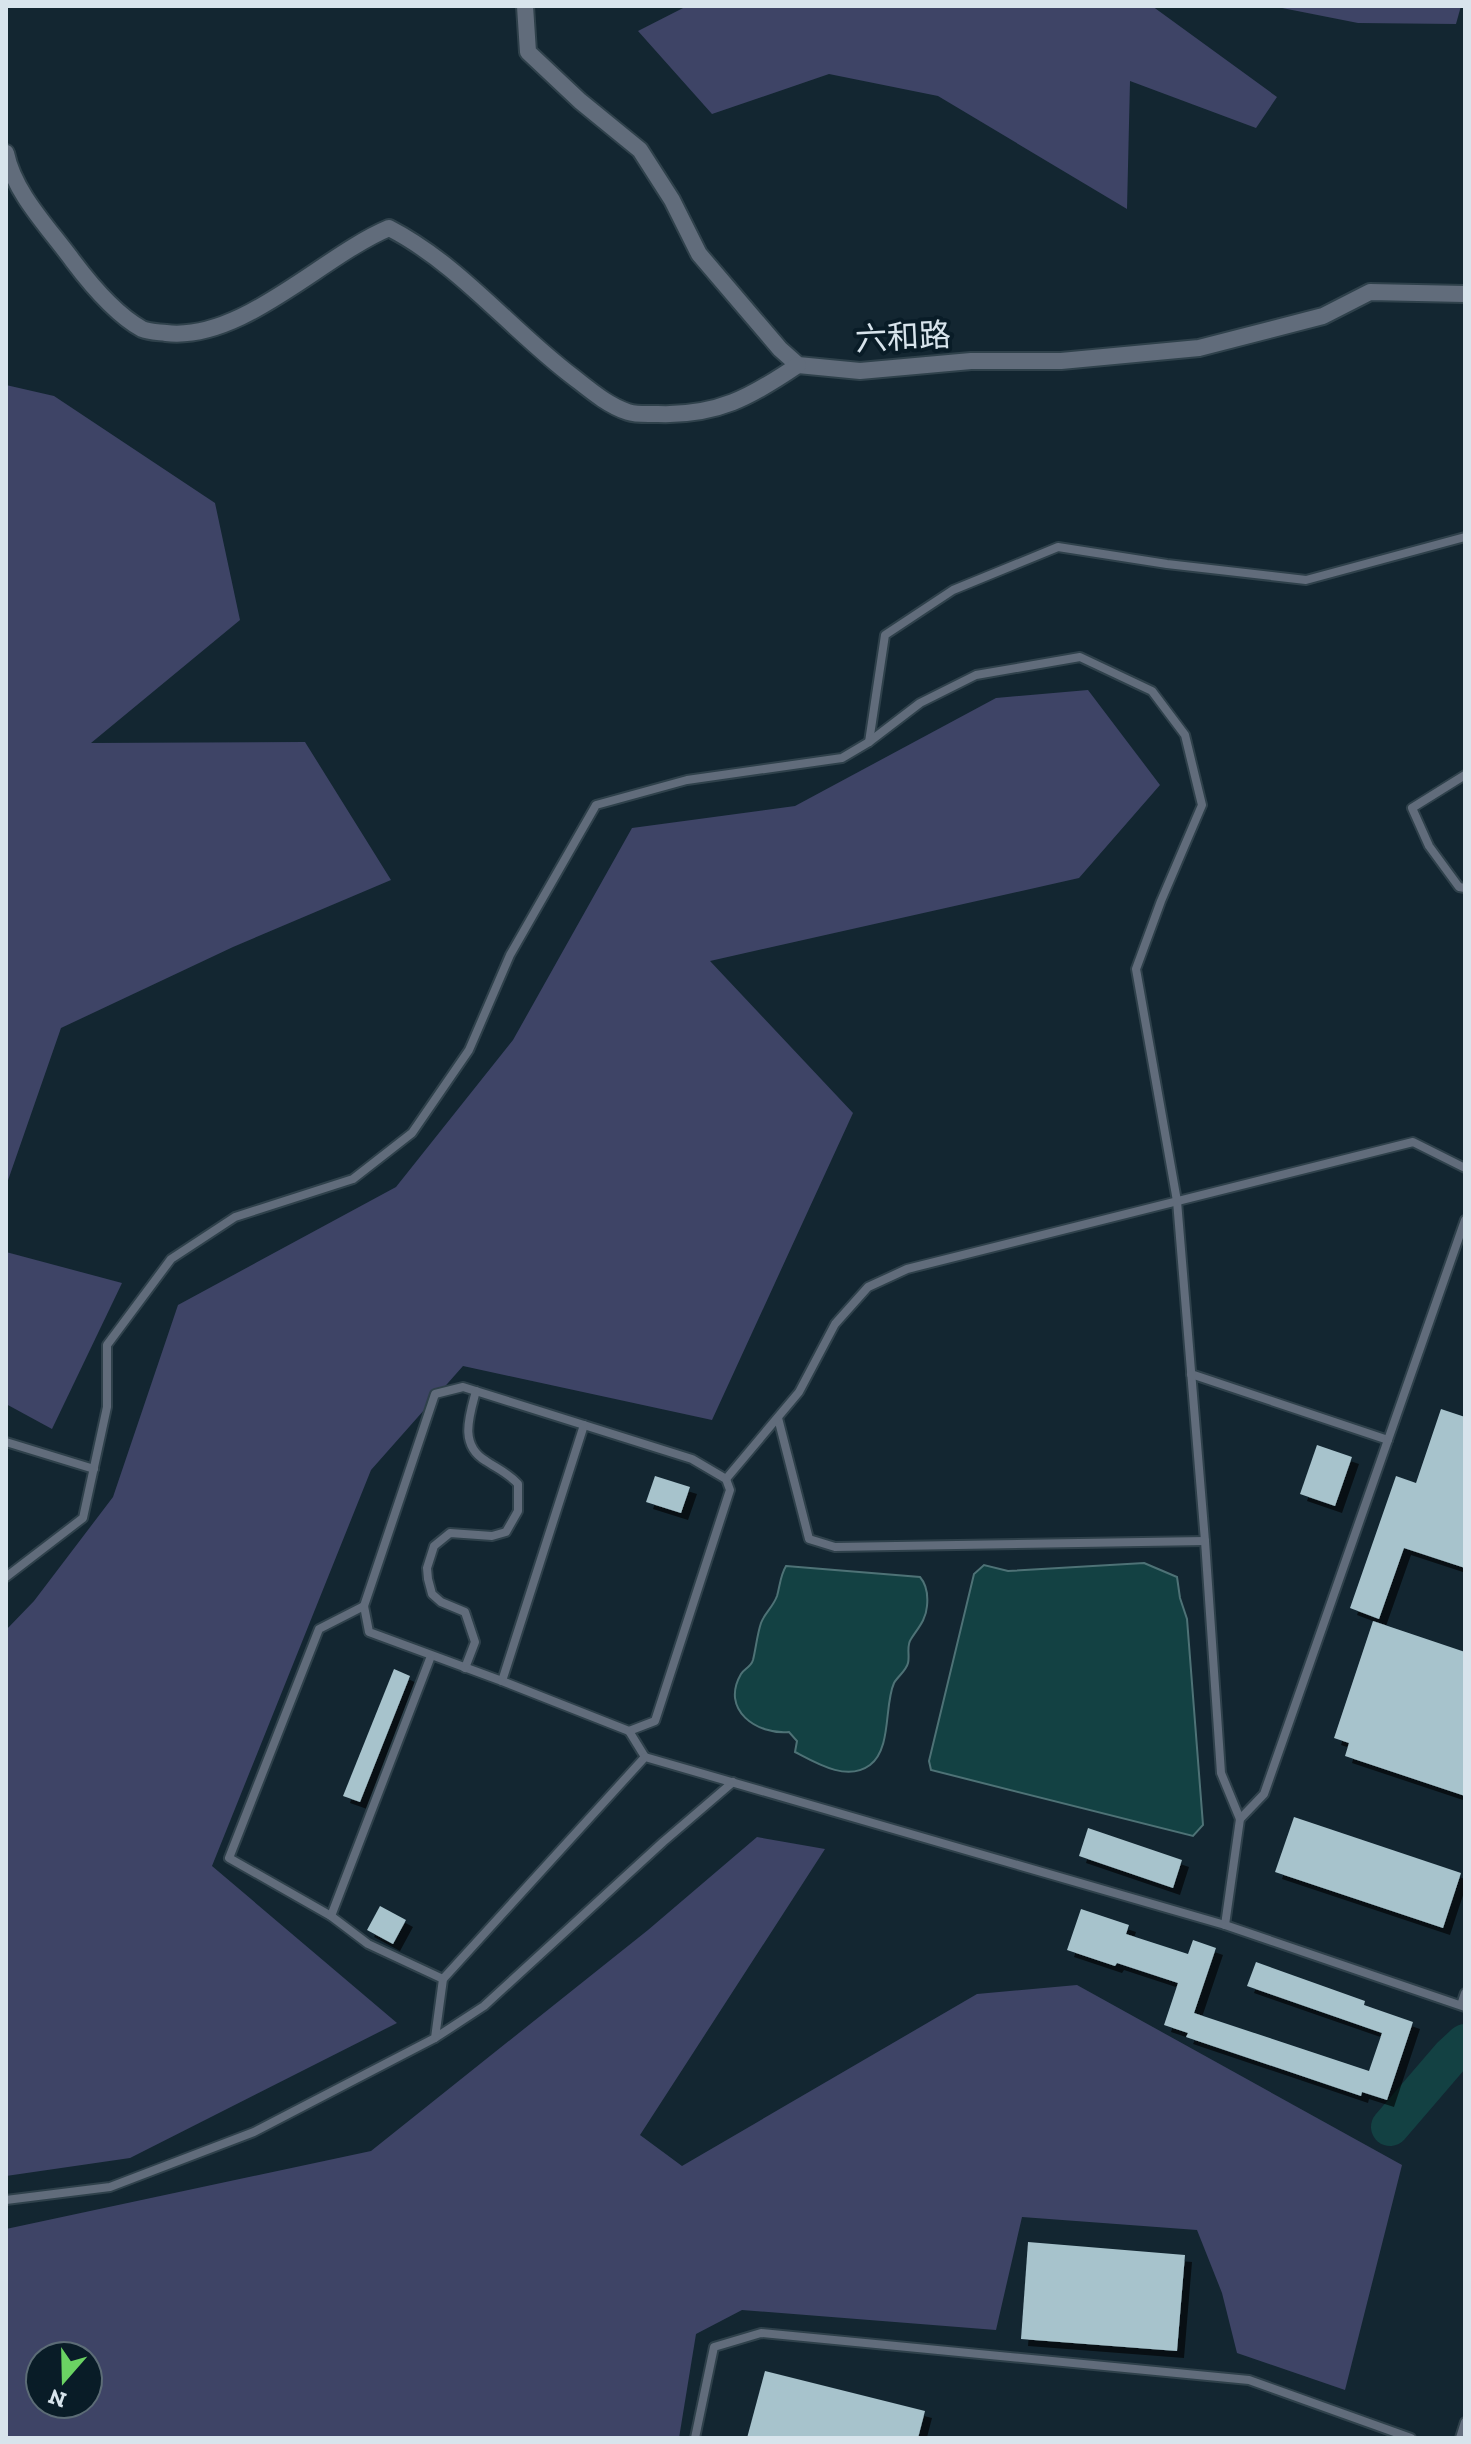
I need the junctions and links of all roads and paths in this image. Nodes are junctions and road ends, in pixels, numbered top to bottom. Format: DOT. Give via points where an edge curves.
graph roads {
  1 [pos="525,6"];
  2 [pos="6,153"];
  3 [pos="1465,294"];
  4 [pos="798,365"];
  5 [pos="1465,537"];
  6 [pos="869,742"];
  7 [pos="1465,775"];
  8 [pos="1465,888"];
  9 [pos="1465,1168"];
  10 [pos="1177,1201"];
  11 [pos="1465,1220"];
  12 [pos="1191,1374"];
  13 [pos="476,1391"];
  14 [pos="778,1418"];
  15 [pos="584,1425"];
  16 [pos="1388,1440"];
  17 [pos="6,1442"];
  18 [pos="94,1469"];
  19 [pos="726,1479"];
  20 [pos="1205,1541"];
  21 [pos="6,1575"];
  22 [pos="364,1606"];
  23 [pos="431,1656"];
  24 [pos="465,1668"];
  25 [pos="502,1681"];
  26 [pos="629,1731"];
  27 [pos="645,1757"];
  28 [pos="733,1782"];
  29 [pos="1240,1819"];
  30 [pos="331,1916"];
  31 [pos="1225,1925"];
  32 [pos="443,1979"];
  33 [pos="1465,1993"];
  34 [pos="1463,2006"];
  35 [pos="435,2038"];
  36 [pos="6,2200"];
  37 [pos="1465,2422"];
  38 [pos="695,2438"];
  39 [pos="1411,2438"];
  40 [pos="1460,2438"];
  1 -- 4 [label="street" via="528,52 640,150 699,254"];
  2 -- 4 [label="street" via="10,174 85,277 145,330 176,334 214,328 259,307 363,239 389,228 471,287 539,351 609,404 631,413 692,415 755,394"];
  3 -- 4 [label="street, 六和路" via="1370,292 1323,316 1199,348 860,371"];
  5 -- 6 [label="lane" via="1306,580 1058,547 953,590 885,635"];
  6 -- 10 [label="lane" via="920,703 976,675 1080,657 1152,691 1185,735 1202,805 1136,969"];
  6 -- 18 [label="lane" via="842,758 687,780 596,805 510,955 469,1050 412,1133 353,1179 235,1217 171,1259 107,1345 107,1407"];
  7 -- 8 [label="lane" via="1412,808 1429,846"];
  9 -- 10 [label="lane" via="1413,1142"];
  10 -- 12 [label="lane"];
  10 -- 14 [label="lane" via="907,1269 868,1287 835,1324 799,1392"];
  11 -- 16 [label="lane"];
  12 -- 16 [label="lane"];
  12 -- 20 [label="lane"];
  13 -- 15 [label="lane"];
  13 -- 22 [label="lane" via="463,1387 435,1394"];
  13 -- 24 [label="lane" via="467,1427 471,1447 518,1484 518,1511 506,1532 450,1533 430,1557 432,1594 465,1612 475,1642"];
  14 -- 19 [label="lane"];
  14 -- 20 [label="lane" via="809,1539 835,1547"];
  15 -- 19 [label="lane" via="692,1459"];
  15 -- 25 [label="lane"];
  16 -- 29 [label="lane" via="1264,1794"];
  17 -- 18 [label="lane"];
  18 -- 21 [label="lane" via="83,1518"];
  19 -- 26 [label="lane" via="730,1490 655,1721"];
  20 -- 29 [label="lane" via="1221,1773"];
  22 -- 23 [label="lane" via="369,1632"];
  22 -- 30 [label="lane" via="319,1629 229,1858"];
  23 -- 24 [label="lane"];
  23 -- 30 [label="lane"];
  24 -- 25 [label="lane"];
  25 -- 26 [label="lane"];
  26 -- 27 [label="lane"];
  27 -- 28 [label="lane"];
  27 -- 32 [label="lane"];
  28 -- 31 [label="lane"];
  28 -- 35 [label="lane" via="484,2006"];
  29 -- 31 [label="lane"];
  30 -- 32 [label="lane" via="368,1944"];
  31 -- 34 [label="lane"];
  32 -- 35 [label="lane"];
  33 -- 34 [label="lane"];
  35 -- 36 [label="lane" via="254,2132 125,2182"];
  37 -- 40 [label="lane"];
  38 -- 39 [label="lane" via="714,2347 761,2333 1249,2380"];
}
